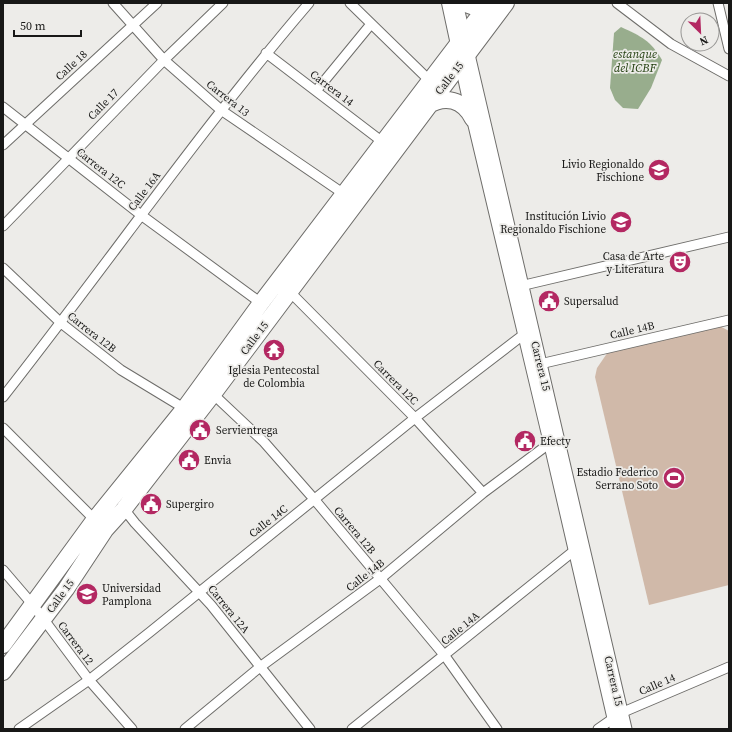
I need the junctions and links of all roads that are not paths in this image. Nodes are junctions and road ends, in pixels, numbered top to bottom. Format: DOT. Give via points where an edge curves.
graph roads {
  1 [pos="113,3"];
  2 [pos="157,3"];
  3 [pos="223,3"];
  4 [pos="309,3"];
  5 [pos="350,3"];
  6 [pos="448,3"];
  7 [pos="456,3"];
  8 [pos="464,3"];
  9 [pos="506,3"];
  10 [pos="617,3"];
  11 [pos="718,3"];
  12 [pos="488,5"];
  13 [pos="132,24"];
  14 [pos="371,24"];
  15 [pos="462,49"];
  16 [pos="729,49"];
  17 [pos="266,53"];
  18 [pos="164,60"];
  19 [pos="729,76"];
  20 [pos="429,80"];
  21 [pos="316,91"];
  22 [pos="427,106"];
  23 [pos="3,107"];
  24 [pos="221,110"];
  25 [pos="472,119"];
  26 [pos="26,124"];
  27 [pos="384,143"];
  28 [pos="3,145"];
  29 [pos="68,157"];
  30 [pos="344,194"];
  31 [pos="141,215"];
  32 [pos="3,226"];
  33 [pos="729,237"];
  34 [pos="3,268"];
  35 [pos="517,287"];
  36 [pos="289,291"];
  37 [pos="261,303"];
  38 [pos="729,320"];
  39 [pos="61,323"];
  40 [pos="528,333"];
  41 [pos="540,364"];
  42 [pos="213,394"];
  43 [pos="3,397"];
  44 [pos="191,412"];
  45 [pos="415,418"];
  46 [pos="3,428"];
  47 [pos="555,442"];
  48 [pos="482,494"];
  49 [pos="314,499"];
  50 [pos="124,509"];
  51 [pos="100,524"];
  52 [pos="579,548"];
  53 [pos="3,570"];
  54 [pos="380,579"];
  55 [pos="199,591"];
  56 [pos="33,605"];
  57 [pos="43,619"];
  58 [pos="3,645"];
  59 [pos="445,656"];
  60 [pos="260,667"];
  61 [pos="729,667"];
  62 [pos="3,672"];
  63 [pos="89,680"];
  64 [pos="617,720"];
  65 [pos="19,729"];
  66 [pos="132,729"];
  67 [pos="185,729"];
  68 [pos="310,729"];
  69 [pos="352,729"];
  70 [pos="496,729"];
  71 [pos="598,729"];
  72 [pos="625,729"];
  1 -- 13 [label="street, Carrera 13"];
  2 -- 13 [label="street, Calle 18"];
  3 -- 18 [label="street, Calle 17"];
  4 -- 17 [label="street, Calle 16A"];
  5 -- 14 [label="street"];
  6 -- 15 [label="street, Carrera 15"];
  7 -- 15 [label="main road, Carrera 15"];
  8 -- 12 [label="highway" via="477,8"];
  9 -- 15 [label="highway, Calle 15"];
  10 -- 19 [label="street" via="670,44"];
  11 -- 16 [label="street"];
  12 -- 15 [label="highway, Calle 15"];
  13 -- 18 [label="street, Carrera 13"];
  13 -- 26 [label="street, Calle 18"];
  14 -- 20 [label="street"];
  14 -- 21 [label="street"];
  15 -- 20 [label="highway, Calle 15"];
  15 -- 22 [label="highway, Calle 15"];
  15 -- 25 [label="street, Carrera 15"];
  15 -- 35 [label="main road, Carrera 15"];
  17 -- 21 [label="street, Carrera 14"];
  17 -- 24 [label="street, Calle 16A"];
  18 -- 24 [label="street, Carrera 13"];
  18 -- 29 [label="street, Calle 17"];
  20 -- 27 [label="highway, Calle 15"];
  21 -- 27 [label="street, Carrera 14"];
  22 -- 25 [label="highway" via="435,101 453,100 462,104"];
  22 -- 36 [label="highway, Calle 15"];
  23 -- 26 [label="street, Carrera 12C"];
  24 -- 30 [label="street, Carrera 13"];
  24 -- 31 [label="street, Calle 16A"];
  25 -- 35 [label="street, Carrera 15"];
  26 -- 28 [label="street, Calle 18"];
  26 -- 29 [label="street, Carrera 12C"];
  27 -- 30 [label="highway, Calle 15"];
  29 -- 31 [label="street, Carrera 12C"];
  29 -- 32 [label="street, Calle 17"];
  30 -- 37 [label="highway, Calle 15"];
  31 -- 37 [label="street, Carrera 12C"];
  31 -- 39 [label="street, Calle 16A"];
  33 -- 35 [label="street"];
  34 -- 39 [label="street, Carrera 12B"];
  35 -- 40 [label="main road, Carrera 15"];
  36 -- 42 [label="highway, Calle 15"];
  36 -- 45 [label="street, Carrera 12C"];
  37 -- 44 [label="highway, Calle 15"];
  38 -- 41 [label="street, Calle 14B"];
  39 -- 43 [label="street, Calle 16A"];
  39 -- 44 [label="street, Carrera 12B" via="121,370"];
  40 -- 41 [label="main road, Carrera 15"];
  40 -- 45 [label="street, Calle 14C"];
  40 -- 47 [label="street, Carrera 15"];
  41 -- 47 [label="main road, Carrera 15"];
  42 -- 44 [label="highway, Calle 15"];
  42 -- 49 [label="street, Carrera 12B" via="264,442"];
  44 -- 50 [label="highway, Calle 15"];
  44 -- 51 [label="highway, Calle 15"];
  45 -- 48 [label="street, Carrera 12C"];
  45 -- 49 [label="street, Calle 14C"];
  46 -- 51 [label="street"];
  47 -- 48 [label="street, Calle 14B"];
  47 -- 52 [label="main road, Carrera 15"];
  48 -- 54 [label="street, Calle 14B"];
  49 -- 54 [label="street, Carrera 12B"];
  49 -- 55 [label="street, Calle 14C"];
  50 -- 51 [label="highway, Calle 15"];
  50 -- 55 [label="street, Carrera 12A"];
  51 -- 56 [label="highway, Calle 15"];
  51 -- 57 [label="highway, Calle 15"];
  52 -- 59 [label="street, Calle 14A"];
  52 -- 64 [label="main road, Carrera 15"];
  53 -- 56 [label="street, Carrera 12"];
  54 -- 59 [label="street, Carrera 12B"];
  54 -- 60 [label="street, Calle 14B"];
  55 -- 60 [label="street, Carrera 12A"];
  55 -- 63 [label="street, Calle 14C"];
  56 -- 57 [label="street, Carrera 12"];
  56 -- 58 [label="highway, Calle 15"];
  57 -- 62 [label="highway, Calle 15"];
  57 -- 63 [label="street, Carrera 12"];
  59 -- 69 [label="street, Calle 14A"];
  59 -- 70 [label="street, Carrera 12B"];
  60 -- 67 [label="street, Calle 14B"];
  60 -- 68 [label="street, Carrera 12A"];
  61 -- 64 [label="street, Calle 14"];
  63 -- 65 [label="street, Calle 14C"];
  63 -- 66 [label="street, Carrera 12"];
  64 -- 71 [label="street, Calle 14"];
  64 -- 72 [label="main road, Carrera 15"];
}
